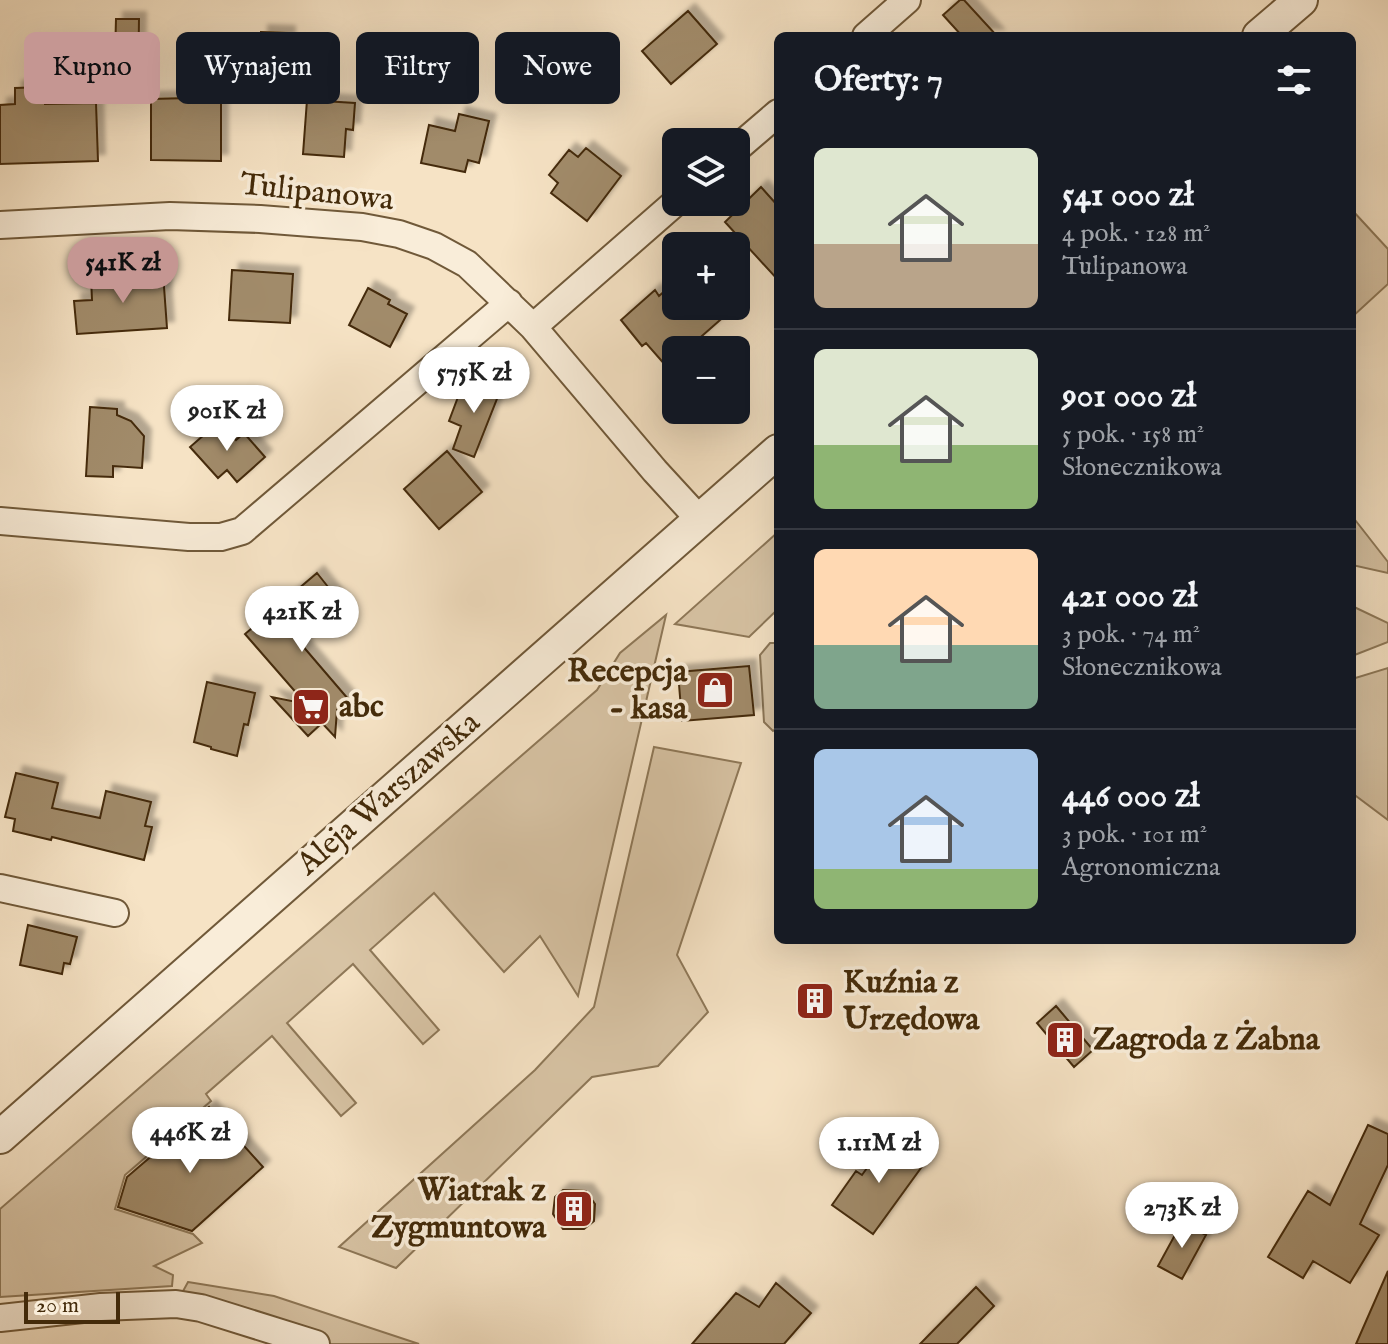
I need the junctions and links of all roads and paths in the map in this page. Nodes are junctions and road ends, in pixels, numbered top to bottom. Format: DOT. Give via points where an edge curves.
graph roads {
  1 [pos="907,0"];
  2 [pos="1301,0"];
  3 [pos="871,32"];
  4 [pos="1264,32"];
  5 [pos="774,116"];
  6 [pos="750,137"];
  7 [pos="662,214"];
  8 [pos="0,225"];
  9 [pos="509,303"];
  10 [pos="533,327"];
  11 [pos="774,455"];
  12 [pos="700,520"];
  13 [pos="0,521"];
  14 [pos="0,888"];
  15 [pos="115,913"];
  16 [pos="0,1137"];
  17 [pos="0,1318"];
  18 [pos="316,1344"];
  1 -- 3 [label="street"];
  2 -- 4 [label="street"];
  5 -- 6 [label="street"];
  7 -- 10 [label="street"];
  8 -- 9 [label="street, Tulipanowa" via="170,216 362,227 434,246 467,264"];
  9 -- 10 [label="street, Tulipanowa"];
  9 -- 13 [label="street" via="242,531 189,537"];
  10 -- 12 [label="street, Tulipanowa"];
  11 -- 12 [label="street, Aleja Warszawska"];
  12 -- 16 [label="street, Aleja Warszawska"];
  14 -- 15 [label="street"];
  17 -- 18 [label="street" via="176,1304"];
}
